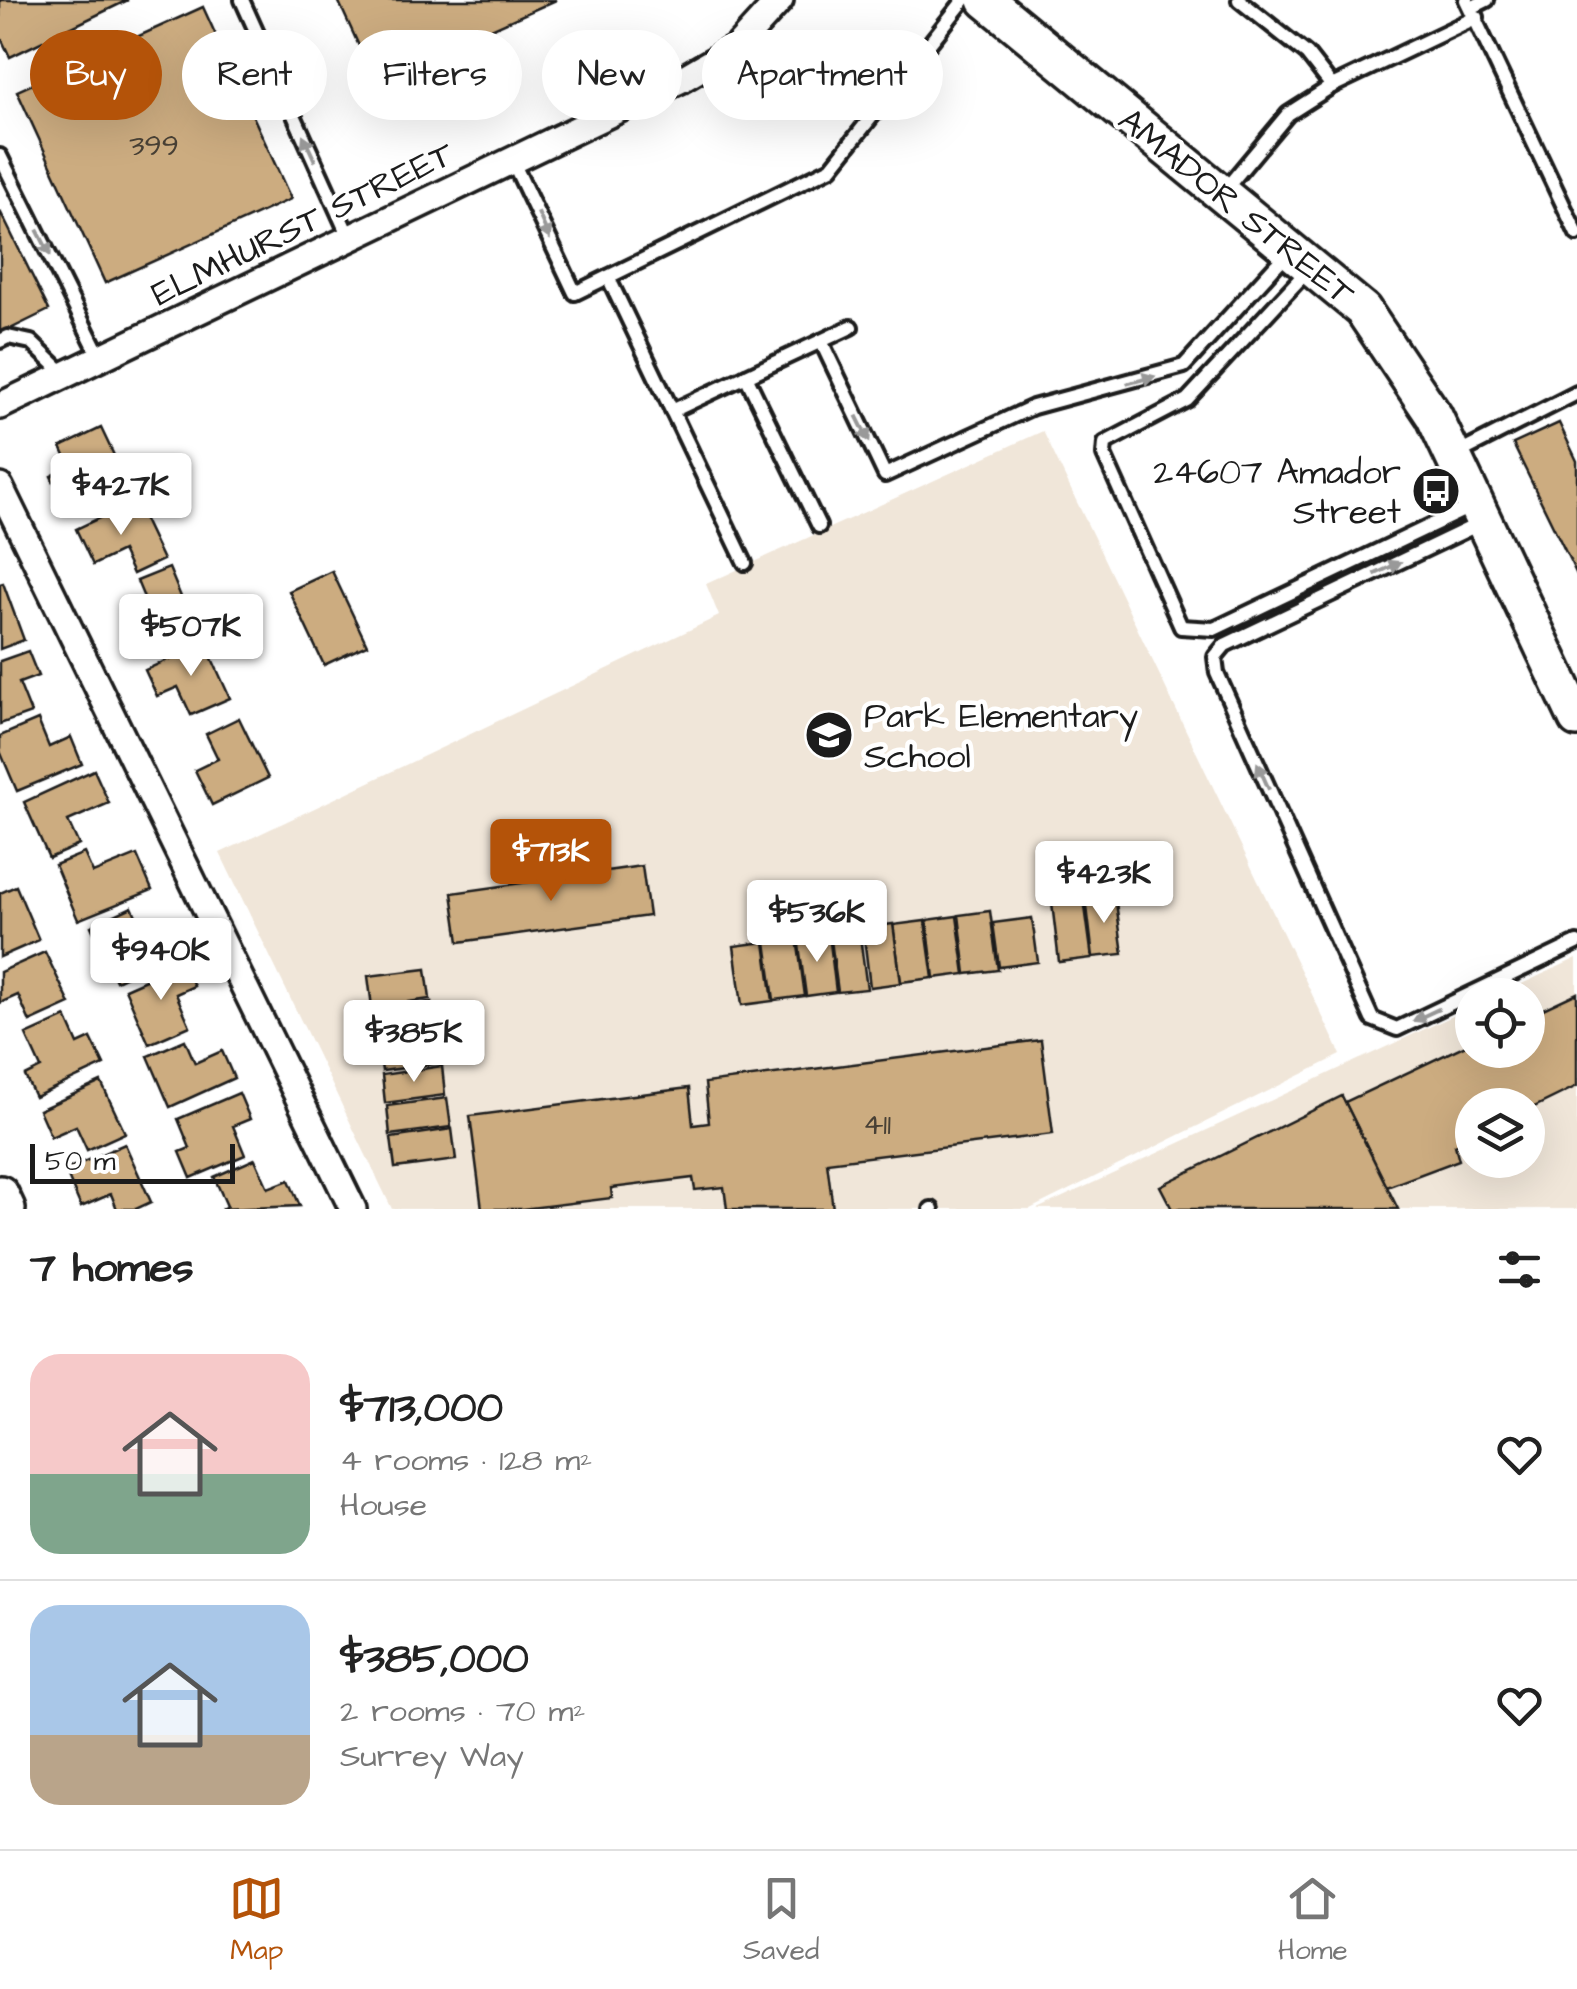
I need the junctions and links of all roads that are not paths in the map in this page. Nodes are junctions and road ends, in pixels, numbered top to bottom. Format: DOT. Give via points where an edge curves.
graph roads {
  1 [pos="242,0"];
  2 [pos="780,0"];
  3 [pos="964,0"];
  4 [pos="986,0"];
  5 [pos="1239,0"];
  6 [pos="1487,0"];
  7 [pos="1472,8"];
  8 [pos="1332,86"];
  9 [pos="0,156"];
  10 [pos="512,160"];
  11 [pos="1222,194"];
  12 [pos="1577,234"];
  13 [pos="349,238"];
  14 [pos="1300,258"];
  15 [pos="608,277"];
  16 [pos="851,328"];
  17 [pos="0,341"];
  18 [pos="821,341"];
  19 [pos="102,359"];
  20 [pos="65,376"];
  21 [pos="746,376"];
  22 [pos="1577,393"];
  23 [pos="0,406"];
  24 [pos="672,410"];
  25 [pos="1452,456"];
  26 [pos="0,487"];
  27 [pos="1480,513"];
  28 [pos="820,526"];
  29 [pos="745,563"];
  30 [pos="1577,718"];
  31 [pos="1577,942"];
  32 [pos="0,1194"];
  33 [pos="7,1209"];
  34 [pos="353,1209"];
  13 -- 1 [label="lane, one-way"];
  2 -- 10 [label="street, ELMHURST STREET" via="724,55"];
  3 -- 15 [label="lane" via="831,168"];
  4 -- 11 [label="street, AMADOR STREET"];
  5 -- 8 [label="lane" via="1308,54"];
  6 -- 7 [label="lane"];
  7 -- 8 [label="lane"];
  7 -- 12 [label="lane"];
  8 -- 11 [label="lane" via="1288,114"];
  9 -- 19 [label="lane, one-way"];
  10 -- 13 [label="street, ELMHURST STREET"];
  10 -- 15 [label="lane, one-way" via="575,293"];
  11 -- 14 [label="street, AMADOR STREET"];
  13 -- 19 [label="street, ELMHURST STREET"];
  18 -- 14 [label="lane, one-way" via="885,474 1032,407 1184,366"];
  14 -- 25 [label="street, AMADOR STREET" via="1364,310 1434,416"];
  14 -- 27 [label="lane" via="1186,400 1105,443 1104,455 1181,627 1214,629"];
  15 -- 24 [label="lane"];
  16 -- 18 [label="lane"];
  17 -- 20 [label="lane" via="8,336 31,342"];
  18 -- 21 [label="lane"];
  19 -- 20 [label="street, ELMHURST STREET"];
  20 -- 23 [label="street, ELMHURST STREET"];
  21 -- 24 [label="lane"];
  21 -- 28 [label="lane"];
  22 -- 25 [label="lane"];
  24 -- 29 [label="lane"];
  25 -- 27 [label="street, AMADOR STREET"];
  26 -- 34 [label="street"];
  27 -- 30 [label="street, AMADOR STREET"];
  31 -- 27 [label="lane, one-way" via="1397,1028 1372,1019 1217,673 1215,657 1225,645"];
  32 -- 33 [label="street"];
}
